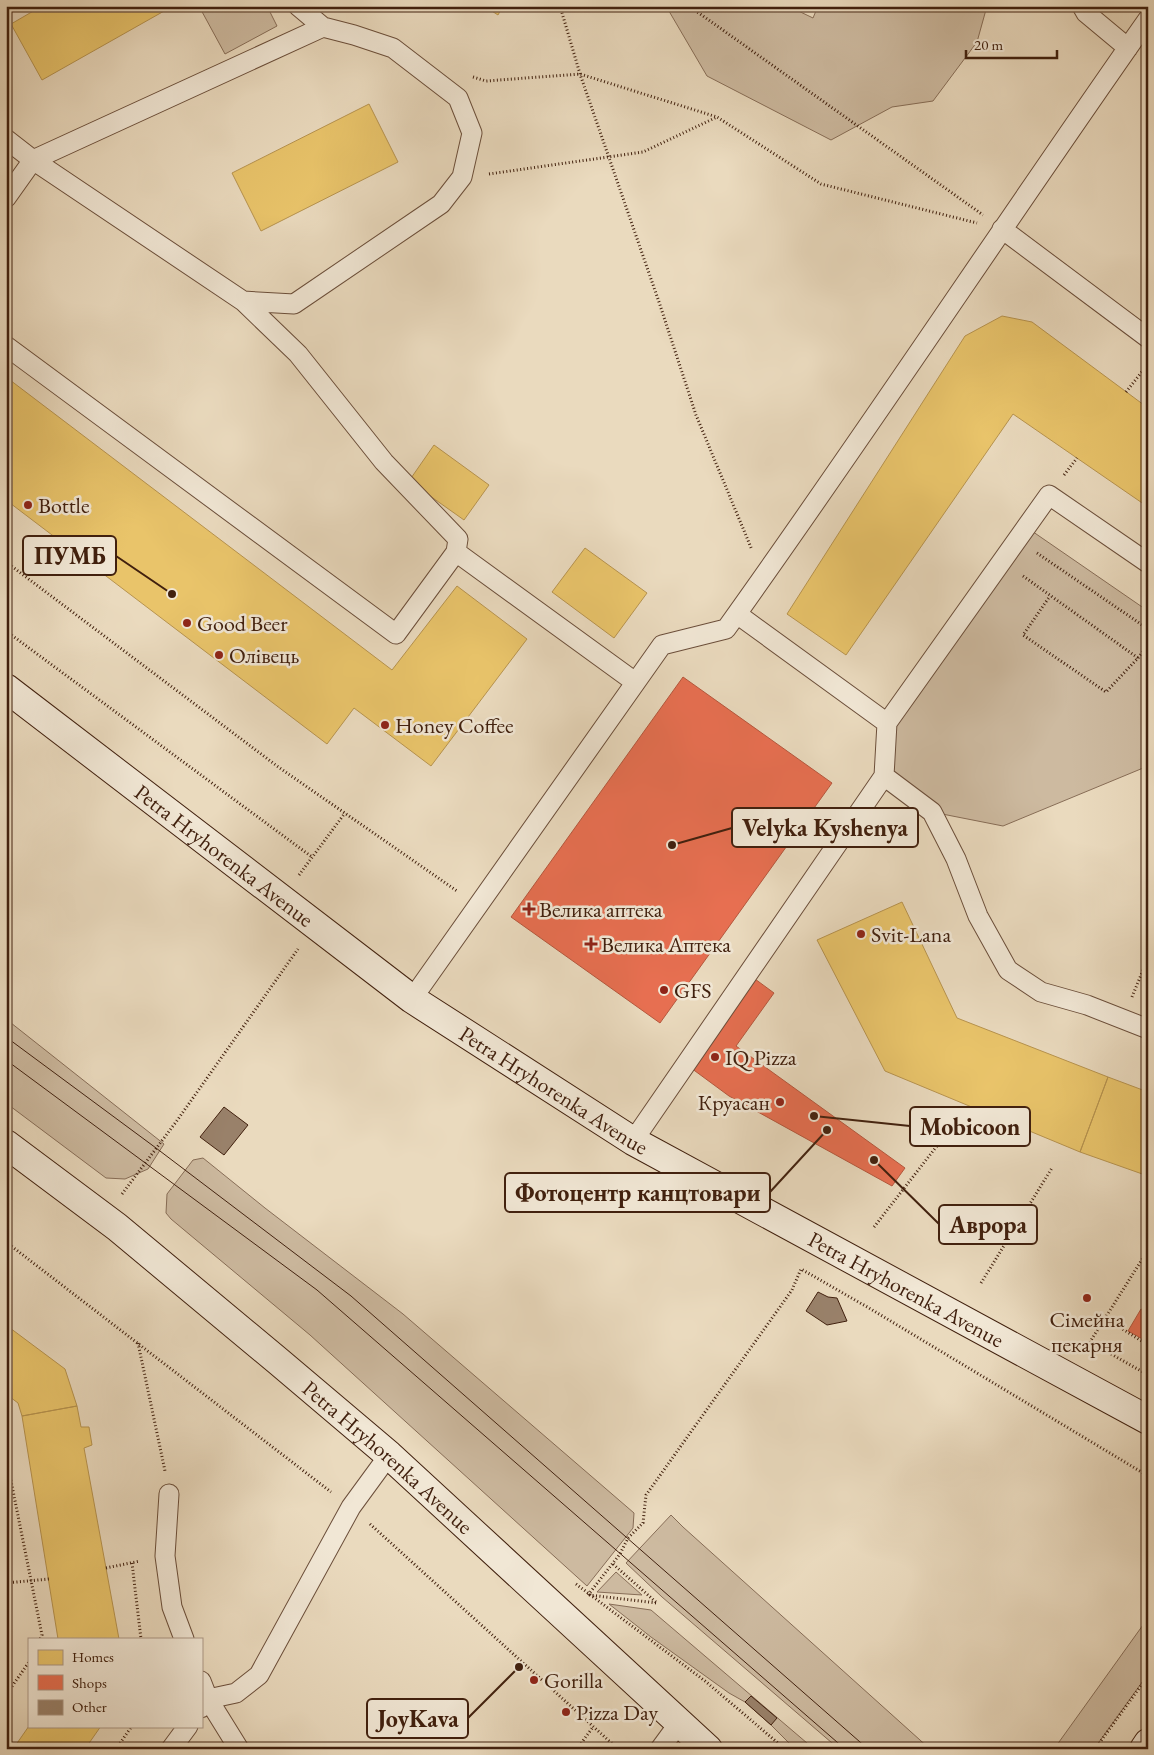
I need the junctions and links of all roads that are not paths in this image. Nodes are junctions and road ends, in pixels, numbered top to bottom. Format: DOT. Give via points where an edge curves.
graph roads {
  1 [pos="298,6"];
  2 [pos="1086,8"];
  3 [pos="1148,19"];
  4 [pos="323,27"];
  5 [pos="1128,48"];
  6 [pos="6,139"];
  7 [pos="33,160"];
  8 [pos="6,198"];
  9 [pos="1002,229"];
  10 [pos="243,301"];
  11 [pos="1148,338"];
  12 [pos="6,346"];
  13 [pos="456,552"];
  14 [pos="1148,564"];
  15 [pos="737,614"];
  16 [pos="635,682"];
  17 [pos="6,688"];
  18 [pos="887,723"];
  19 [pos="884,776"];
  20 [pos="412,999"];
  21 [pos="1148,1029"];
  22 [pos="633,1141"];
  23 [pos="6,1144"];
  24 [pos="1148,1420"];
  25 [pos="388,1456"];
  26 [pos="169,1494"];
  27 [pos="184,1638"];
  28 [pos="204,1696"];
  29 [pos="679,1723"];
  30 [pos="187,1728"];
  31 [pos="1148,1743"];
  32 [pos="171,1749"];
  33 [pos="239,1749"];
  34 [pos="660,1749"];
  35 [pos="708,1749"];
  36 [pos="1144,1749"];
  1 -- 4 [label="lane"];
  2 -- 5 [label="lane"];
  3 -- 5 [label="lane"];
  4 -- 7 [label="lane"];
  4 -- 10 [label="lane" via="393,48 458,98 472,133 462,177 441,204 294,304"];
  5 -- 9 [label="lane"];
  6 -- 7 [label="lane"];
  7 -- 8 [label="lane"];
  7 -- 10 [label="lane"];
  9 -- 11 [label="lane"];
  9 -- 15 [label="lane"];
  10 -- 13 [label="lane" via="298,354 384,462 458,539"];
  12 -- 13 [label="lane" via="396,634"];
  13 -- 16 [label="lane"];
  14 -- 18 [label="lane" via="1049,495"];
  15 -- 16 [label="lane" via="726,629 662,645"];
  15 -- 18 [label="lane"];
  16 -- 20 [label="lane"];
  17 -- 20 [label="main road, Petra Hryhorenka Avenue"];
  18 -- 19 [label="lane"];
  19 -- 21 [label="lane" via="932,812 956,859 978,916 1008,970 1041,992 1088,1005"];
  19 -- 22 [label="lane"];
  20 -- 22 [label="main road, Petra Hryhorenka Avenue"];
  22 -- 24 [label="main road, Petra Hryhorenka Avenue"];
  23 -- 25 [label="main road, Petra Hryhorenka Avenue" via="117,1227"];
  25 -- 28 [label="lane" via="351,1507 259,1675 236,1693"];
  25 -- 29 [label="main road, Petra Hryhorenka Avenue"];
  26 -- 27 [label="lane" via="165,1556 172,1607"];
  28 -- 33 [label="lane"];
  29 -- 34 [label="lane"];
  29 -- 35 [label="main road, Petra Hryhorenka Avenue"];
  30 -- 32 [label="lane"];
  31 -- 36 [label="main road"];
}
